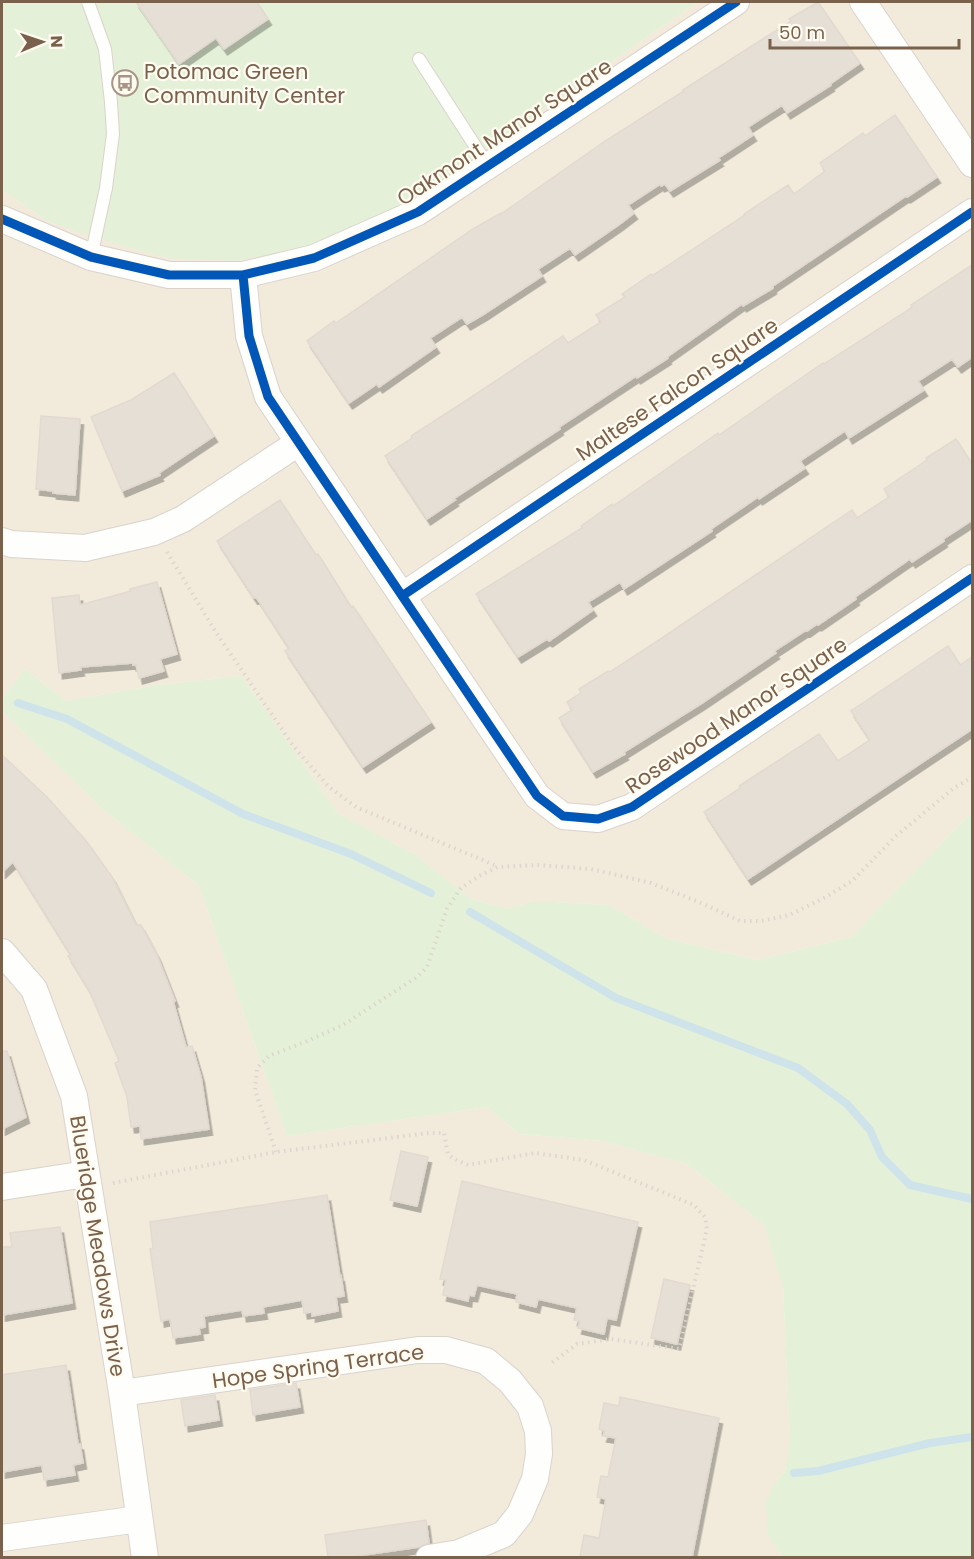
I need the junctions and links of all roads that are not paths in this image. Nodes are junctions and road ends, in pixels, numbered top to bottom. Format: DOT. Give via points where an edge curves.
graph roads {
  1 [pos="88,2"];
  2 [pos="863,2"];
  3 [pos="728,4"];
  4 [pos="419,59"];
  5 [pos="972,165"];
  6 [pos="488,166"];
  7 [pos="972,212"];
  8 [pos="2,219"];
  9 [pos="91,257"];
  10 [pos="243,275"];
  11 [pos="298,443"];
  12 [pos="2,541"];
  13 [pos="972,578"];
  14 [pos="402,596"];
  15 [pos="2,952"];
  16 [pos="87,1181"];
  17 [pos="2,1187"];
  18 [pos="122,1393"];
  19 [pos="140,1519"];
  20 [pos="2,1538"];
  21 [pos="145,1557"];
  22 [pos="429,1557"];
  1 -- 9 [label="lane" via="105,49 113,134"];
  2 -- 5 [label="street"];
  3 -- 6 [label="street, Oakmont Manor Square"];
  4 -- 6 [label="lane"];
  6 -- 10 [label="street, Oakmont Manor Square" via="408,217 314,258"];
  7 -- 14 [label="street, Maltese Falcon Square"];
  8 -- 9 [label="street, Oakmont Manor Square"];
  9 -- 10 [label="street, Oakmont Manor Square" via="169,275"];
  10 -- 11 [label="street, Rosewood Manor Square" via="249,336 268,397"];
  11 -- 12 [label="street" via="183,519 154,532 86,548"];
  11 -- 14 [label="street, Rosewood Manor Square"];
  13 -- 14 [label="street, Rosewood Manor Square" via="632,807 598,819 563,816 537,796"];
  15 -- 16 [label="street, Blueridge Meadows Drive" via="34,989 74,1096"];
  16 -- 17 [label="street"];
  16 -- 18 [label="street, Blueridge Meadows Drive"];
  18 -- 19 [label="street, Blueridge Meadows Drive"];
  18 -- 22 [label="street, Hope Spring Terrace" via="418,1350 446,1350 486,1361 510,1381 530,1406 538,1431 535,1479 520,1514 504,1534 459,1552"];
  19 -- 20 [label="street"];
  19 -- 21 [label="street, Blueridge Meadows Drive"];
}
